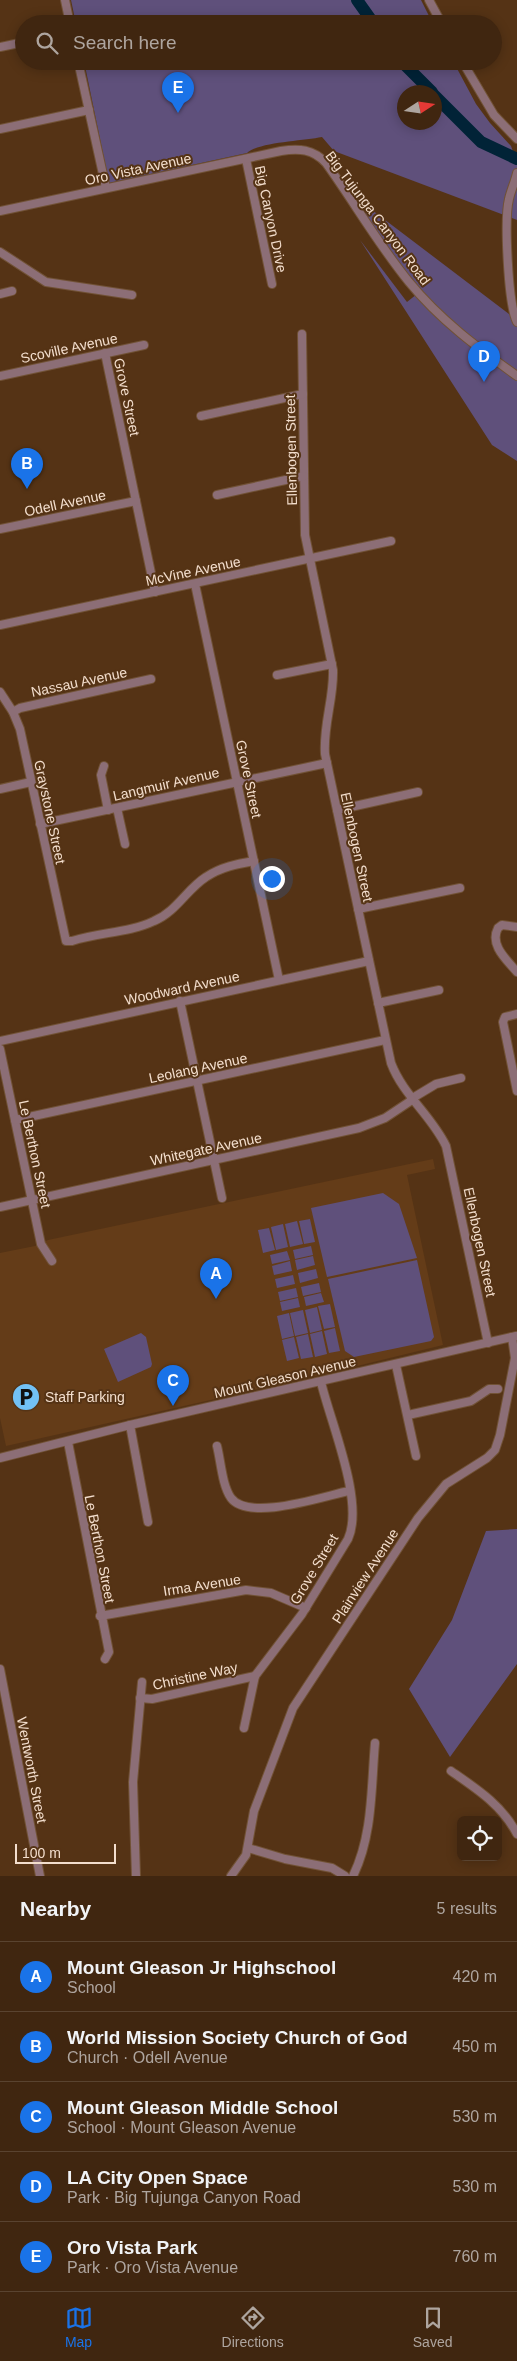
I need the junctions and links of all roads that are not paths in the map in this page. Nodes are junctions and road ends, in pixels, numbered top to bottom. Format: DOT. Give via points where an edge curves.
graph roads {
  1 [pos="65,0"];
  2 [pos="429,0"];
  3 [pos="68,15"];
  4 [pos="437,15"];
  5 [pos="15,44"];
  6 [pos="0,47"];
  7 [pos="80,70"];
  8 [pos="467,70"];
  9 [pos="89,110"];
  10 [pos="0,129"];
  11 [pos="517,139"];
  12 [pos="281,151"];
  13 [pos="246,159"];
  14 [pos="516,175"];
  15 [pos="106,188"];
  16 [pos="0,211"];
  17 [pos="0,252"];
  18 [pos="272,284"];
  19 [pos="12,291"];
  20 [pos="0,294"];
  21 [pos="132,295"];
  22 [pos="517,322"];
  23 [pos="302,334"];
  24 [pos="144,345"];
  25 [pos="105,353"];
  26 [pos="0,376"];
  27 [pos="517,376"];
  28 [pos="303,394"];
  29 [pos="201,416"];
  30 [pos="304,476"];
  31 [pos="218,495"];
  32 [pos="136,501"];
  33 [pos="0,529"];
  34 [pos="391,540"];
  35 [pos="310,559"];
  36 [pos="195,584"];
  37 [pos="155,592"];
  38 [pos="0,625"];
  39 [pos="332,664"];
  40 [pos="277,676"];
  41 [pos="151,679"];
  42 [pos="1,696"];
  43 [pos="13,712"];
  44 [pos="327,763"];
  45 [pos="104,766"];
  46 [pos="237,781"];
  47 [pos="31,782"];
  48 [pos="0,788"];
  49 [pos="418,792"];
  50 [pos="117,808"];
  51 [pos="108,810"];
  52 [pos="337,810"];
  53 [pos="40,824"];
  54 [pos="125,844"];
  55 [pos="254,862"];
  56 [pos="460,888"];
  57 [pos="358,909"];
  58 [pos="517,927"];
  59 [pos="369,961"];
  60 [pos="517,972"];
  61 [pos="279,980"];
  62 [pos="439,990"];
  63 [pos="180,1001"];
  64 [pos="378,1003"];
  65 [pos="517,1014"];
  66 [pos="385,1040"];
  67 [pos="0,1041"];
  68 [pos="0,1049"];
  69 [pos="461,1078"];
  70 [pos="197,1081"];
  71 [pos="517,1091"];
  72 [pos="412,1100"];
  73 [pos="15,1120"];
  74 [pos="214,1160"];
  75 [pos="222,1198"];
  76 [pos="32,1200"];
  77 [pos="0,1207"];
  78 [pos="52,1261"];
  79 [pos="515,1337"];
  80 [pos="488,1343"];
  81 [pos="396,1365"];
  82 [pos="321,1382"];
  83 [pos="498,1389"];
  84 [pos="408,1415"];
  85 [pos="130,1425"];
  86 [pos="68,1442"];
  87 [pos="217,1446"];
  88 [pos="416,1456"];
  89 [pos="0,1458"];
  90 [pos="349,1491"];
  91 [pos="148,1522"];
  92 [pos="306,1608"];
  93 [pos="100,1616"];
  94 [pos="106,1659"];
  95 [pos="0,1669"];
  96 [pos="255,1676"];
  97 [pos="142,1682"];
  98 [pos="140,1698"];
  99 [pos="244,1728"];
  100 [pos="375,1743"];
  101 [pos="451,1771"];
  102 [pos="517,1834"];
  103 [pos="248,1848"];
  104 [pos="40,1876"];
  105 [pos="136,1876"];
  106 [pos="231,1876"];
  107 [pos="345,1876"];
  108 [pos="353,1876"];
  1 -- 3 [label="street"];
  2 -- 4 [label="street"];
  5 -- 6 [label="street"];
  7 -- 9 [label="street"];
  8 -- 11 [label="street" via="494,114"];
  9 -- 10 [label="street"];
  9 -- 15 [label="street"];
  12 -- 13 [label="street, Oro Vista Avenue"];
  12 -- 27 [label="street, Big Tujunga Canyon Road" via="305,150 322,158 416,290 462,336"];
  13 -- 15 [label="street, Oro Vista Avenue"];
  13 -- 18 [label="street, Big Canyon Drive"];
  14 -- 22 [label="street" via="508,200 508,216 509,288"];
  15 -- 16 [label="street, Oro Vista Avenue"];
  17 -- 21 [label="street" via="46,282"];
  19 -- 20 [label="street"];
  23 -- 28 [label="street, Ellenbogen Street"];
  24 -- 25 [label="street, Scoville Avenue"];
  25 -- 26 [label="street, Scoville Avenue"];
  25 -- 32 [label="street, Grove Street"];
  28 -- 29 [label="street"];
  28 -- 30 [label="street, Ellenbogen Street"];
  30 -- 31 [label="street"];
  30 -- 35 [label="street, Ellenbogen Street" via="305,531"];
  32 -- 33 [label="street, Odell Avenue"];
  32 -- 37 [label="street, Grove Street"];
  34 -- 35 [label="street, McVine Avenue"];
  35 -- 36 [label="street, McVine Avenue"];
  35 -- 39 [label="street, Ellenbogen Street"];
  36 -- 37 [label="street, McVine Avenue"];
  36 -- 46 [label="street, Grove Street"];
  37 -- 38 [label="street, McVine Avenue"];
  39 -- 40 [label="street"];
  39 -- 44 [label="street, Ellenbogen Street" via="333,685 325,736"];
  41 -- 43 [label="street, Nassau Avenue"];
  42 -- 43 [label="street, Graystone Street"];
  43 -- 47 [label="street, Graystone Street" via="20,729"];
  44 -- 46 [label="street, Langmuir Avenue"];
  44 -- 52 [label="street, Ellenbogen Street"];
  45 -- 51 [label="street" via="101,776"];
  46 -- 50 [label="street, Langmuir Avenue"];
  46 -- 55 [label="street, Grove Street"];
  47 -- 48 [label="street"];
  47 -- 53 [label="street, Graystone Street"];
  49 -- 52 [label="street"];
  50 -- 51 [label="street, Langmuir Avenue"];
  50 -- 54 [label="street"];
  51 -- 53 [label="street, Langmuir Avenue"];
  52 -- 57 [label="street, Ellenbogen Street"];
  53 -- 55 [label="street, Graystone Street" via="66,940 72,942 156,921 207,876 230,866"];
  55 -- 61 [label="street, Grove Street"];
  56 -- 57 [label="street"];
  57 -- 59 [label="street, Ellenbogen Street"];
  58 -- 60 [label="street" via="502,925 495,939 496,946"];
  59 -- 61 [label="street, Woodward Avenue"];
  59 -- 64 [label="street, Ellenbogen Street"];
  61 -- 63 [label="street, Woodward Avenue"];
  62 -- 64 [label="street"];
  63 -- 67 [label="street, Woodward Avenue"];
  63 -- 70 [label="street"];
  64 -- 66 [label="street, Ellenbogen Street"];
  65 -- 71 [label="street" via="505,1017 503,1022"];
  66 -- 70 [label="street, Leolang Avenue"];
  66 -- 72 [label="street, Ellenbogen Street" via="394,1072"];
  68 -- 73 [label="street, Le Berthon Street"];
  69 -- 72 [label="street, Whitegate Avenue" via="436,1084"];
  70 -- 73 [label="street, Leolang Avenue"];
  70 -- 74 [label="street"];
  72 -- 74 [label="street, Whitegate Avenue" via="384,1118 359,1128"];
  72 -- 80 [label="street, Ellenbogen Street" via="436,1128 446,1146"];
  73 -- 76 [label="street, Le Berthon Street"];
  74 -- 75 [label="street"];
  74 -- 76 [label="street, Whitegate Avenue"];
  76 -- 77 [label="street, Whitegate Avenue"];
  76 -- 78 [label="street, Le Berthon Street" via="41,1244"];
  79 -- 80 [label="street, Mount Gleason Avenue"];
  79 -- 103 [label="street, Plainview Avenue" via="515,1358 495,1450 446,1484 418,1518 293,1708 254,1811"];
  80 -- 81 [label="street, Mount Gleason Avenue"];
  81 -- 82 [label="street, Mount Gleason Avenue"];
  81 -- 84 [label="street"];
  82 -- 85 [label="street, Mount Gleason Avenue"];
  82 -- 90 [label="street, Grove Street" via="335,1425"];
  83 -- 84 [label="street" via="489,1389 471,1402"];
  84 -- 88 [label="street"];
  85 -- 86 [label="street, Mount Gleason Avenue"];
  85 -- 91 [label="street"];
  86 -- 89 [label="street, Mount Gleason Avenue"];
  86 -- 93 [label="street, Le Berthon Street"];
  87 -- 90 [label="street" via="230,1496 241,1506 274,1508"];
  90 -- 92 [label="street, Grove Street" via="353,1513 351,1530"];
  92 -- 93 [label="street, Irma Avenue" via="280,1596 246,1590"];
  92 -- 96 [label="street, Grove Street"];
  93 -- 94 [label="street, Le Berthon Street" via="109,1652"];
  95 -- 104 [label="street, Wentworth Street"];
  96 -- 98 [label="street, Christine Way" via="152,1699"];
  96 -- 99 [label="street, Grove Street"];
  97 -- 98 [label="street"];
  98 -- 105 [label="street" via="133,1782"];
  100 -- 108 [label="street" via="370,1822"];
  101 -- 102 [label="street" via="503,1812"];
  103 -- 106 [label="street, Plainview Avenue" via="243,1862"];
  103 -- 107 [label="street" via="332,1868"];
}
